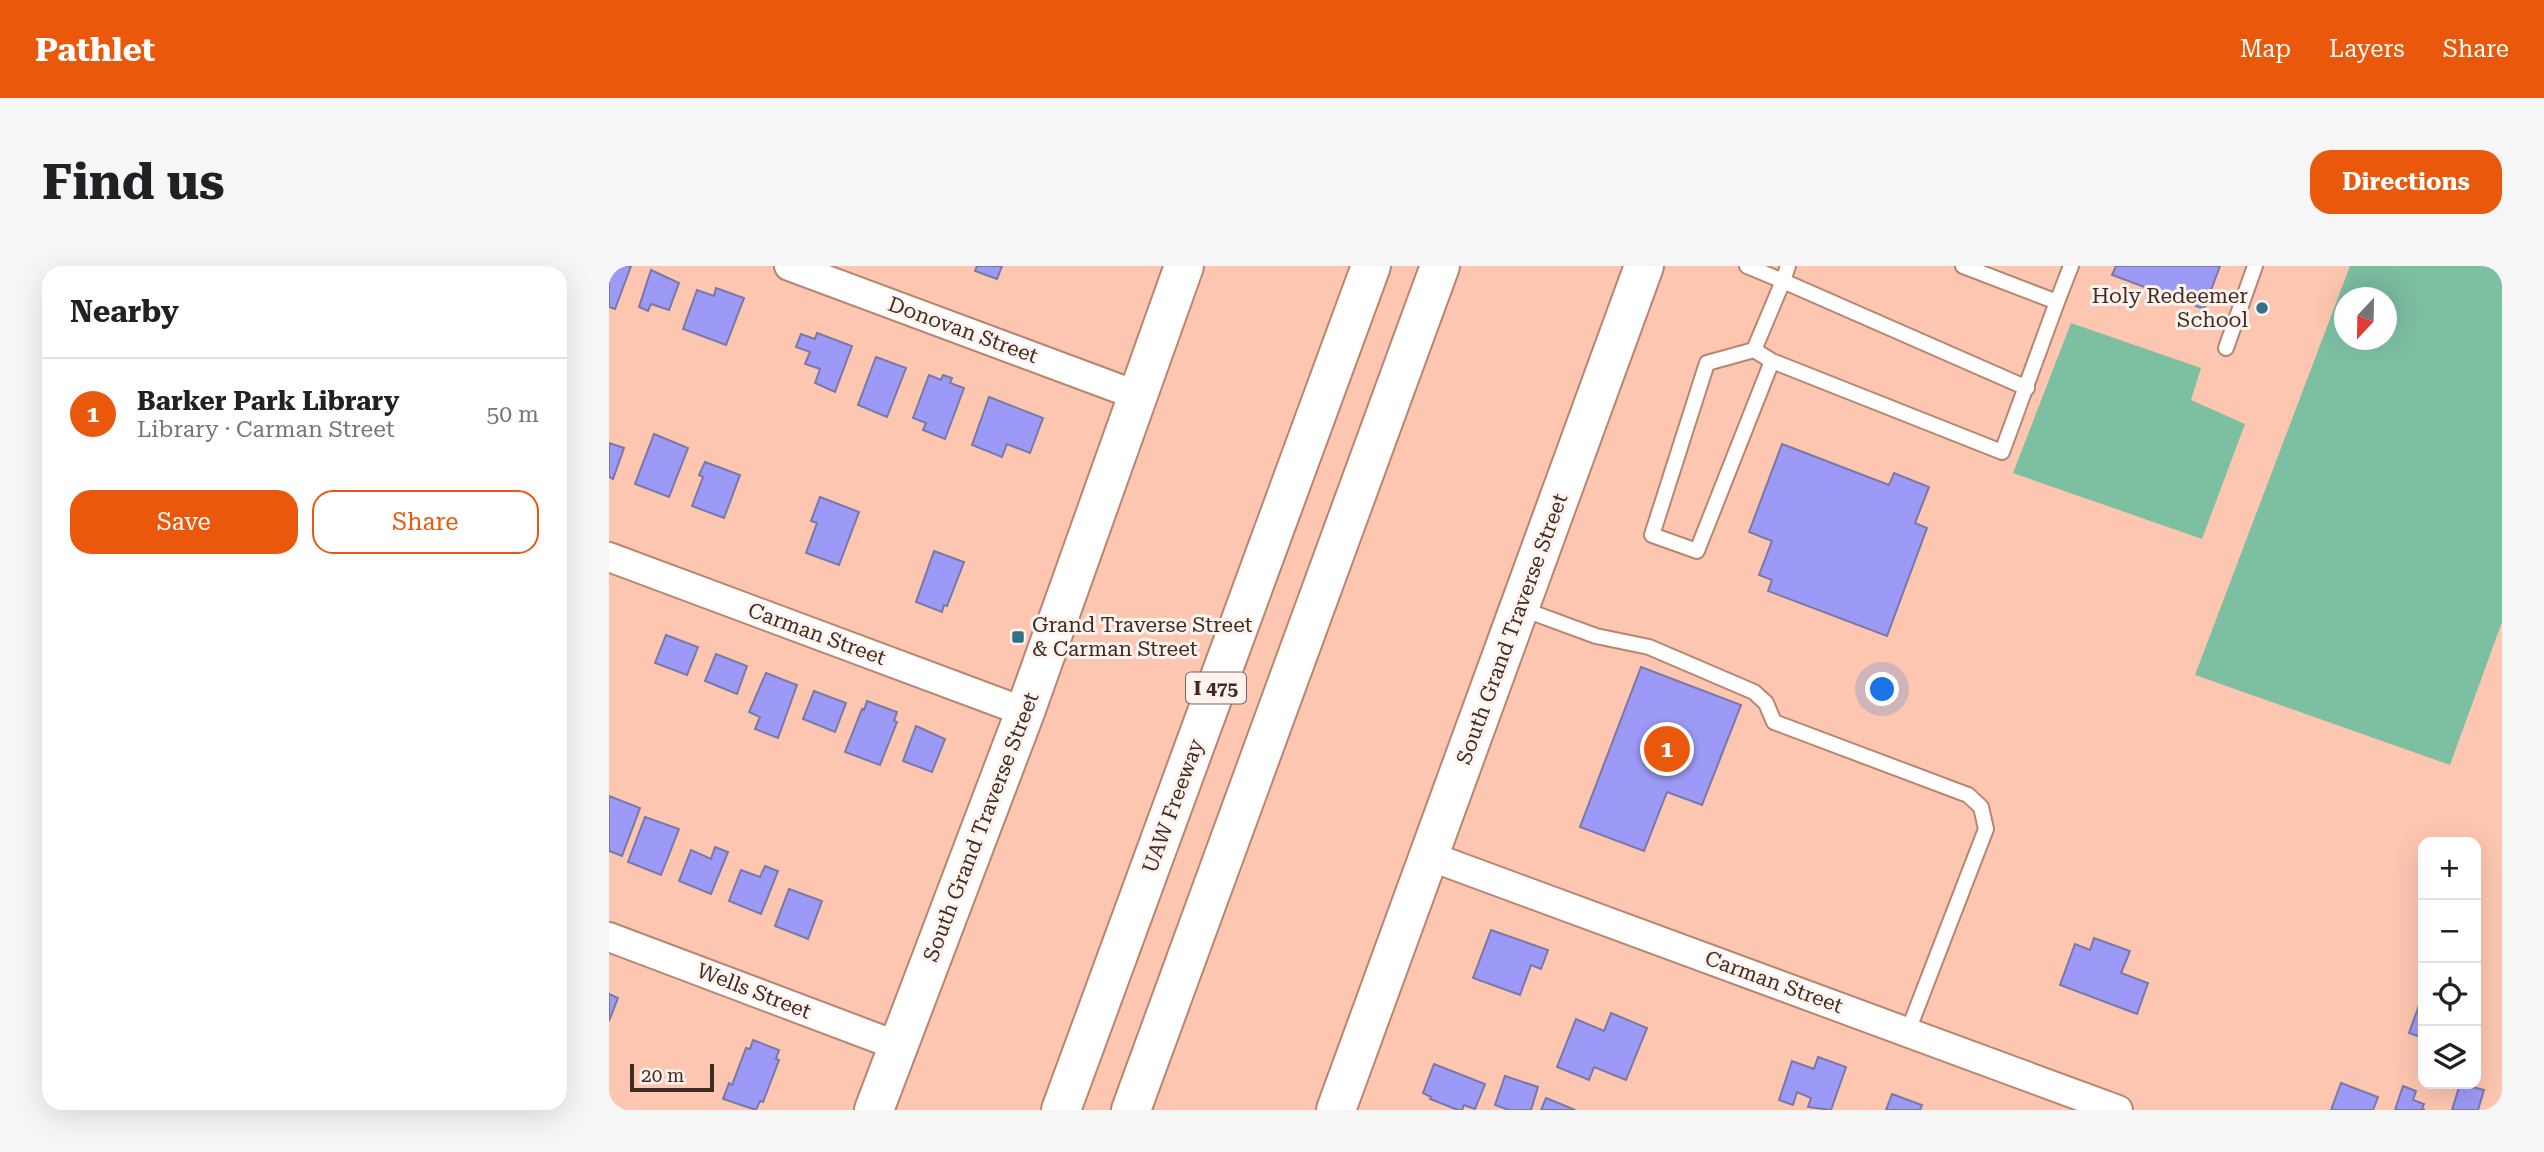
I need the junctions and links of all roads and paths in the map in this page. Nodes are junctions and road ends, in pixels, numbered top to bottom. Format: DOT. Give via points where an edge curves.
graph roads {
  1 [pos="789,266"];
  2 [pos="1184,266"];
  3 [pos="1371,266"];
  4 [pos="1440,266"];
  5 [pos="1644,266"];
  6 [pos="1747,266"];
  7 [pos="1788,266"];
  8 [pos="1963,266"];
  9 [pos="2071,266"];
  10 [pos="2255,266"];
  11 [pos="1984,270"];
  12 [pos="1783,281"];
  13 [pos="2057,302"];
  14 [pos="2227,348"];
  15 [pos="1754,350"];
  16 [pos="1772,361"];
  17 [pos="2027,388"];
  18 [pos="1136,395"];
  19 [pos="609,557"];
  20 [pos="1520,608"];
  21 [pos="1025,712"];
  22 [pos="1429,856"];
  23 [pos="609,937"];
  24 [pos="1908,1031"];
  25 [pos="898,1046"];
  26 [pos="874,1110"];
  27 [pos="1061,1110"];
  28 [pos="1131,1110"];
  29 [pos="1336,1110"];
  30 [pos="2118,1110"];
  1 -- 18 [label="street, Donovan Street"];
  2 -- 18 [label="main road, South Grand Traverse Street"];
  3 -- 27 [label="main road, UAW Freeway / I 475"];
  4 -- 28 [label="main road"];
  5 -- 20 [label="main road, South Grand Traverse Street"];
  6 -- 12 [label="lane"];
  7 -- 12 [label="lane"];
  8 -- 11 [label="lane"];
  9 -- 13 [label="lane"];
  10 -- 14 [label="lane"];
  11 -- 13 [label="lane"];
  12 -- 15 [label="lane"];
  12 -- 17 [label="lane"];
  13 -- 17 [label="lane"];
  15 -- 16 [label="lane"];
  15 -- 16 [label="lane" via="1707,363 1652,535 1697,551"];
  16 -- 17 [label="lane" via="2002,452"];
  18 -- 21 [label="main road, South Grand Traverse Street"];
  19 -- 21 [label="street, Carman Street"];
  20 -- 22 [label="main road, South Grand Traverse Street"];
  20 -- 24 [label="lane" via="1596,636 1649,647 1754,692 1766,703 1774,722 1968,795 1981,807 1986,829"];
  21 -- 25 [label="main road, South Grand Traverse Street"];
  22 -- 24 [label="street, Carman Street"];
  22 -- 29 [label="main road, South Grand Traverse Street"];
  23 -- 25 [label="street, Wells Street"];
  24 -- 30 [label="street, Carman Street"];
  25 -- 26 [label="main road, South Grand Traverse Street"];
}
